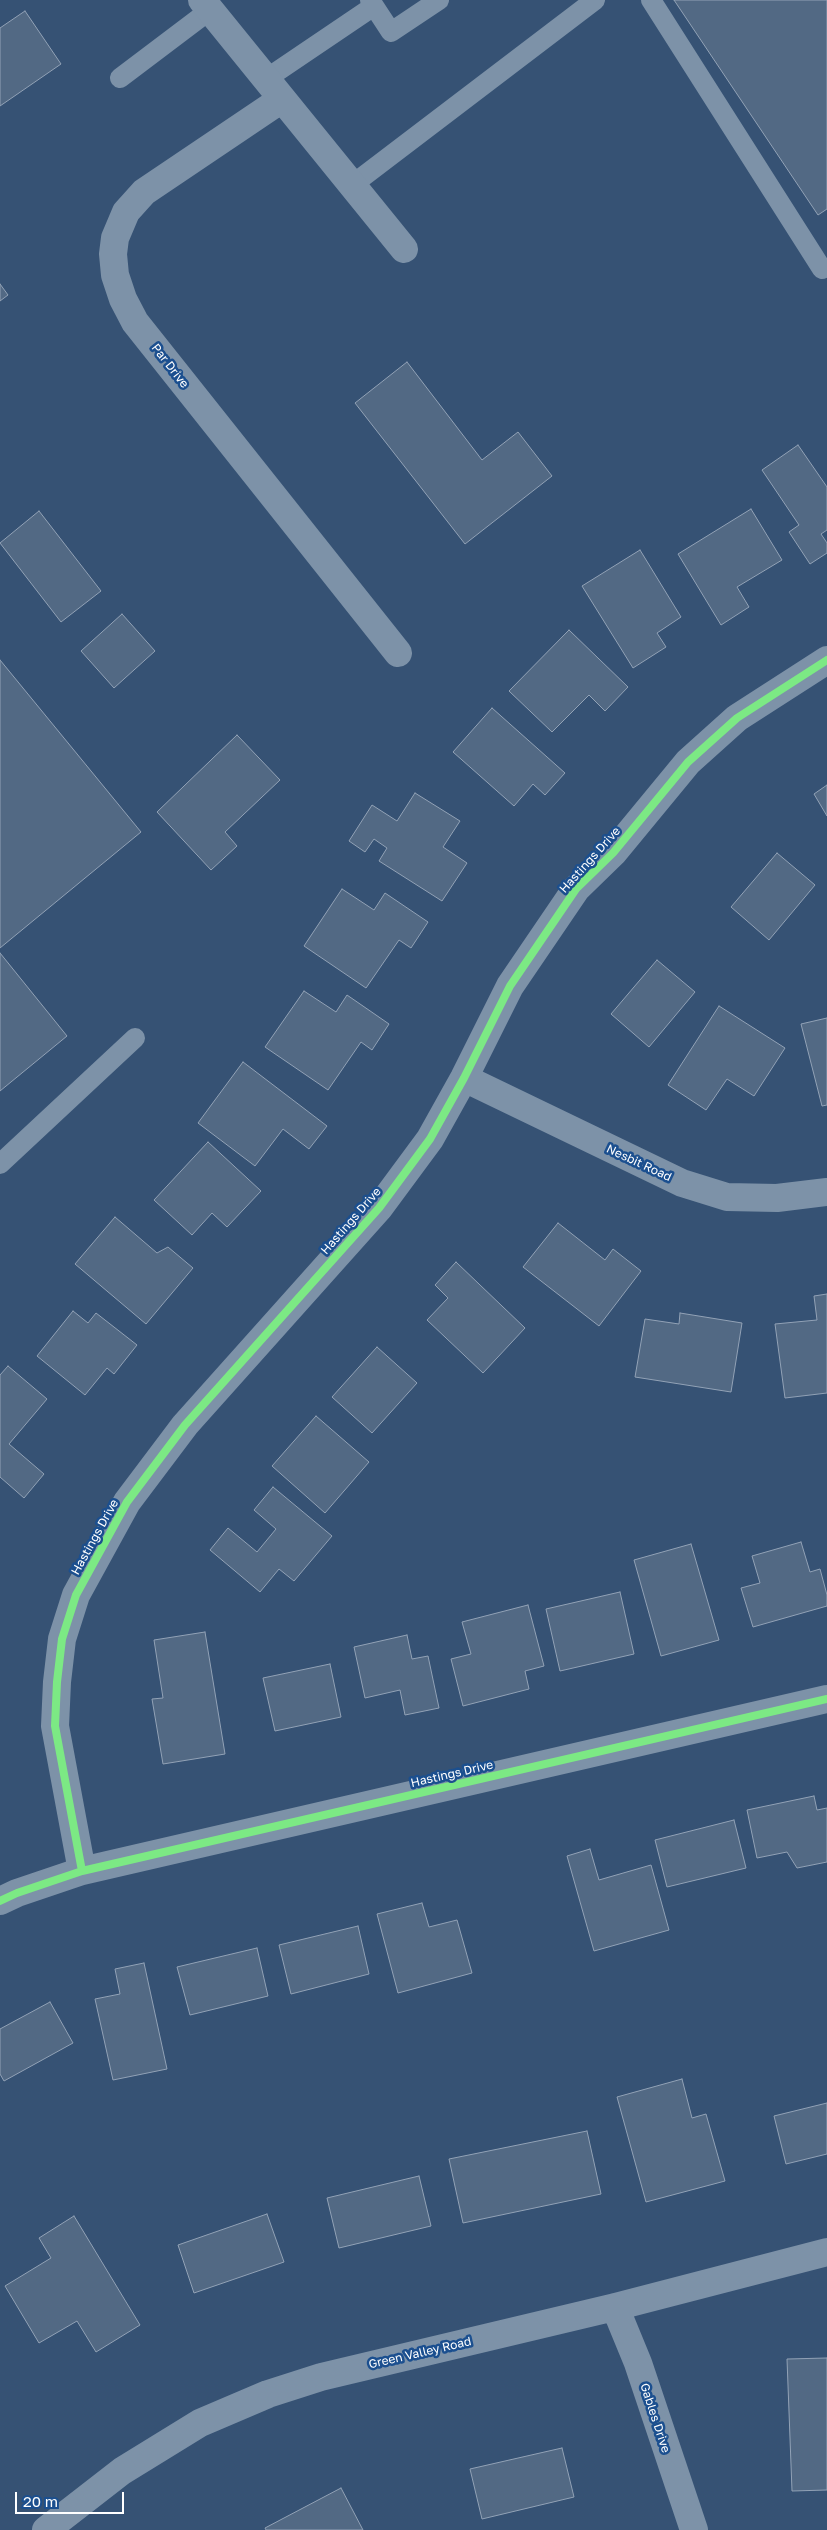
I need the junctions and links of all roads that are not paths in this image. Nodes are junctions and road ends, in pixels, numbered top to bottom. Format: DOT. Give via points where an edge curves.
graph roads {
  1 [pos="438,0"];
  2 [pos="595,0"];
  3 [pos="651,0"];
  4 [pos="372,3"];
  5 [pos="206,5"];
  6 [pos="120,78"];
  7 [pos="274,89"];
  8 [pos="352,185"];
  9 [pos="404,249"];
  10 [pos="822,268"];
  11 [pos="398,653"];
  12 [pos="827,660"];
  13 [pos="136,1038"];
  14 [pos="464,1078"];
  15 [pos="0,1164"];
  16 [pos="827,1192"];
  17 [pos="827,1699"];
  18 [pos="82,1871"];
  19 [pos="0,1901"];
  20 [pos="827,2252"];
  21 [pos="615,2307"];
  22 [pos="46,2530"];
  23 [pos="694,2530"];
  1 -- 4 [label="lane" via="391,32"];
  2 -- 8 [label="lane"];
  3 -- 10 [label="lane"];
  4 -- 7 [label="lane"];
  5 -- 6 [label="lane"];
  5 -- 7 [label="street"];
  7 -- 8 [label="street"];
  7 -- 11 [label="street, Par Drive" via="144,192 126,212 115,238 115,275 122,299 136,322"];
  8 -- 9 [label="street"];
  12 -- 14 [label="street, Hastings Drive" via="737,718 688,762 613,853 576,889 510,986"];
  13 -- 15 [label="lane"];
  14 -- 16 [label="street, Nesbit Road" via="682,1183 727,1197 777,1198"];
  14 -- 18 [label="street, Hastings Drive" via="430,1139 379,1208 185,1425 127,1502 76,1595 62,1639 55,1726"];
  17 -- 18 [label="street, Hastings Drive"];
  18 -- 19 [label="street, Hastings Drive"];
  20 -- 21 [label="street, Green Valley Road"];
  21 -- 22 [label="street, Green Valley Road" via="321,2377 268,2394 200,2424 122,2471"];
  21 -- 23 [label="street, Gables Drive" via="638,2363"];
}
